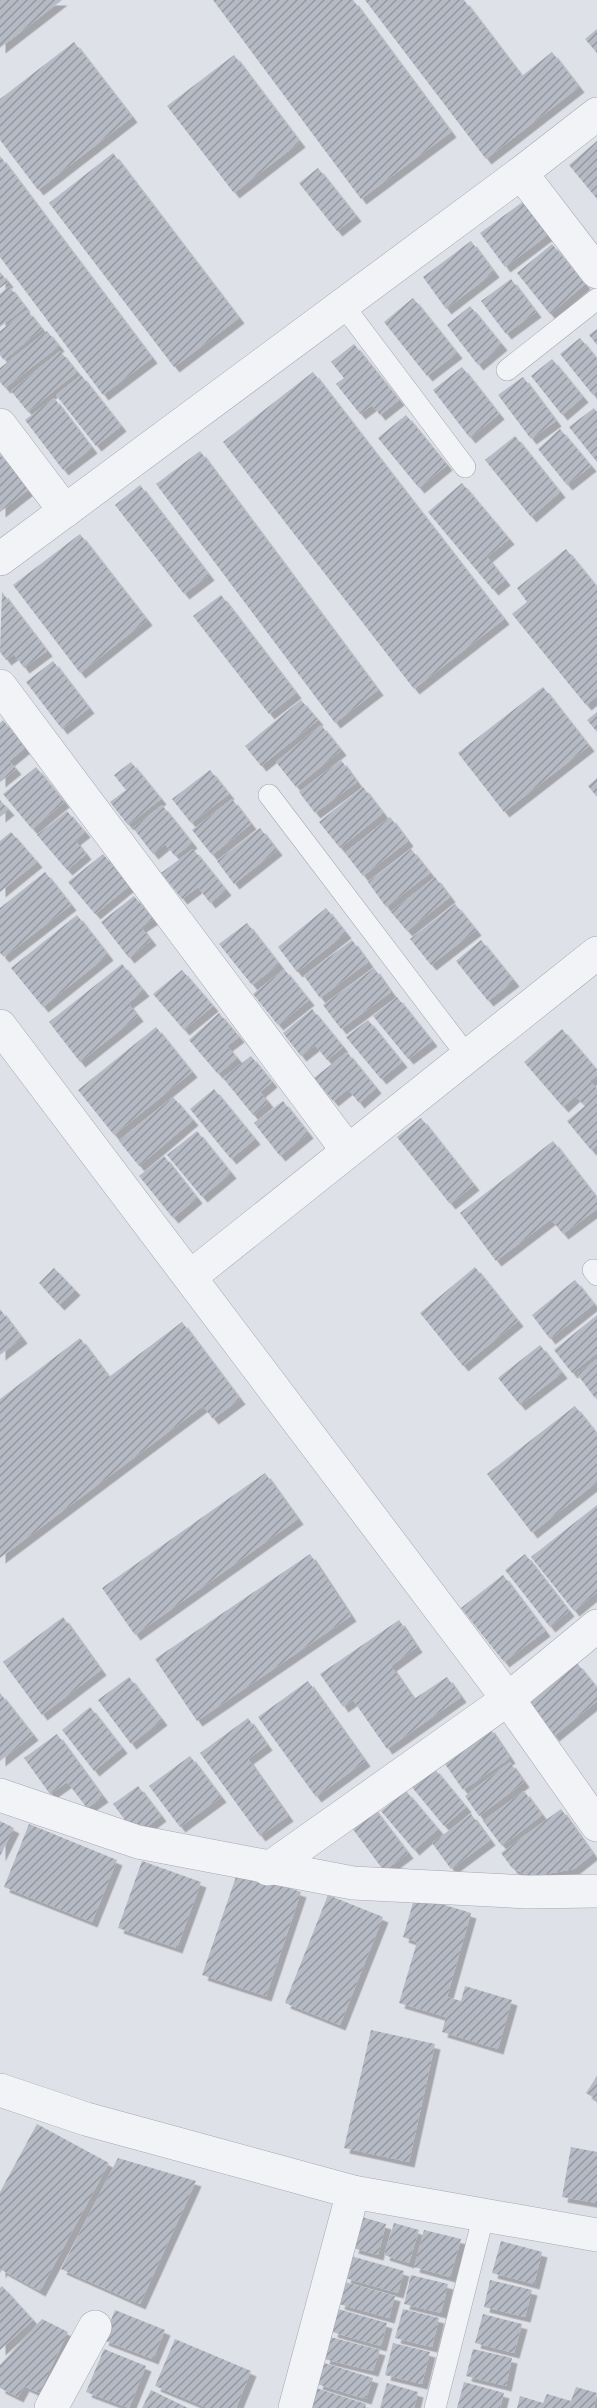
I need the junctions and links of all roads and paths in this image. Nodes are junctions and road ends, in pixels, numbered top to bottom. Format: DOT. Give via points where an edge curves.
graph roads {
  1 [pos="597,114"];
  2 [pos="521,173"];
  3 [pos="597,272"];
  4 [pos="597,299"];
  5 [pos="343,305"];
  6 [pos="507,369"];
  7 [pos="0,425"];
  8 [pos="465,467"];
  9 [pos="65,511"];
  10 [pos="0,559"];
  11 [pos="0,686"];
  12 [pos="269,795"];
  13 [pos="597,953"];
  14 [pos="0,1026"];
  15 [pos="468,1057"];
  16 [pos="348,1151"];
  17 [pos="190,1276"];
  18 [pos="597,1626"];
  19 [pos="508,1699"];
  20 [pos="0,1795"];
  21 [pos="597,1825"];
  22 [pos="268,1869"];
  23 [pos="597,1891"];
  24 [pos="0,2090"];
  25 [pos="353,2192"];
  26 [pos="484,2214"];
  27 [pos="597,2235"];
  28 [pos="95,2327"];
  29 [pos="51,2408"];
  30 [pos="295,2408"];
  31 [pos="435,2408"];
  1 -- 2 [label="street"];
  2 -- 3 [label="street"];
  2 -- 5 [label="street"];
  4 -- 6 [label="lane"];
  5 -- 8 [label="lane"];
  5 -- 9 [label="street"];
  7 -- 9 [label="street"];
  9 -- 10 [label="street"];
  11 -- 16 [label="street"];
  12 -- 15 [label="lane"];
  13 -- 15 [label="street"];
  14 -- 17 [label="street"];
  15 -- 16 [label="street"];
  16 -- 17 [label="street"];
  17 -- 19 [label="street"];
  18 -- 19 [label="street"];
  19 -- 21 [label="street"];
  19 -- 22 [label="street"];
  20 -- 22 [label="street" via="138,1842"];
  22 -- 23 [label="street" via="353,1883 528,1892"];
  24 -- 25 [label="street" via="86,2119"];
  25 -- 26 [label="street"];
  25 -- 30 [label="street"];
  26 -- 27 [label="street"];
  26 -- 31 [label="lane"];
  28 -- 29 [label="street"];
}
